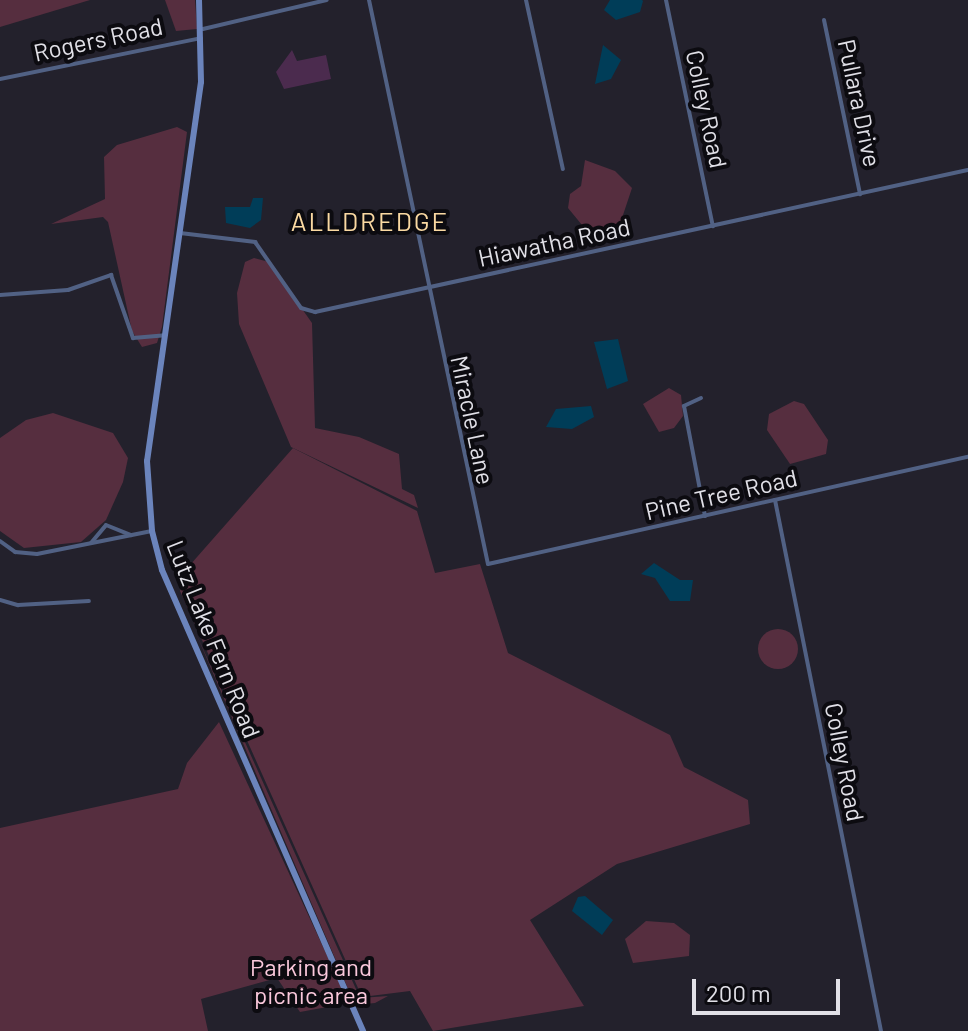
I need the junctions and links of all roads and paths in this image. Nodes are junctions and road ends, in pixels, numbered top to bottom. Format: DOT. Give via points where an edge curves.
graph roads {
  1 [pos="199,0"];
  2 [pos="327,0"];
  3 [pos="369,0"];
  4 [pos="526,0"];
  5 [pos="666,0"];
  6 [pos="824,20"];
  7 [pos="203,29"];
  8 [pos="203,38"];
  9 [pos="0,79"];
  10 [pos="563,169"];
  11 [pos="968,170"];
  12 [pos="860,194"];
  13 [pos="713,226"];
  14 [pos="180,233"];
  15 [pos="428,289"];
  16 [pos="0,295"];
  17 [pos="165,335"];
  18 [pos="701,398"];
  19 [pos="968,457"];
  20 [pos="775,500"];
  21 [pos="705,516"];
  22 [pos="152,531"];
  23 [pos="132,535"];
  24 [pos="0,541"];
  25 [pos="91,543"];
  26 [pos="484,560"];
  27 [pos="0,600"];
  28 [pos="89,601"];
  29 [pos="363,1031"];
  30 [pos="881,1031"];
  1 -- 7 [label="main road, Lutz Lake Fern Road"];
  2 -- 7 [label="street"];
  3 -- 15 [label="street, Miracle Lane"];
  4 -- 10 [label="street"];
  5 -- 13 [label="street, Colley Road"];
  6 -- 12 [label="street, Pullara Drive"];
  7 -- 8 [label="main road, Lutz Lake Fern Road"];
  8 -- 9 [label="street, Rogers Road"];
  8 -- 14 [label="main road, Lutz Lake Fern Road"];
  11 -- 12 [label="street, Hiawatha Road"];
  12 -- 13 [label="street, Hiawatha Road"];
  13 -- 15 [label="street, Hiawatha Road"];
  14 -- 15 [label="street, Hiawatha Road" via="255,242 301,308 315,312"];
  14 -- 17 [label="main road, Lutz Lake Fern Road"];
  15 -- 26 [label="street, Miracle Lane"];
  16 -- 17 [label="street" via="68,290 107,273 117,282 133,338"];
  17 -- 22 [label="main road, Lutz Lake Fern Road" via="147,461"];
  18 -- 21 [label="street" via="684,406"];
  19 -- 20 [label="street, Pine Tree Road"];
  20 -- 21 [label="street, Pine Tree Road"];
  20 -- 30 [label="street, Colley Road"];
  21 -- 26 [label="street, Pine Tree Road" via="493,565"];
  22 -- 23 [label="street"];
  22 -- 29 [label="main road, Lutz Lake Fern Road" via="167,583"];
  23 -- 25 [label="street"];
  23 -- 25 [label="street" via="106,525"];
  24 -- 25 [label="street" via="15,552 37,554"];
  27 -- 28 [label="street" via="18,605"];
}
